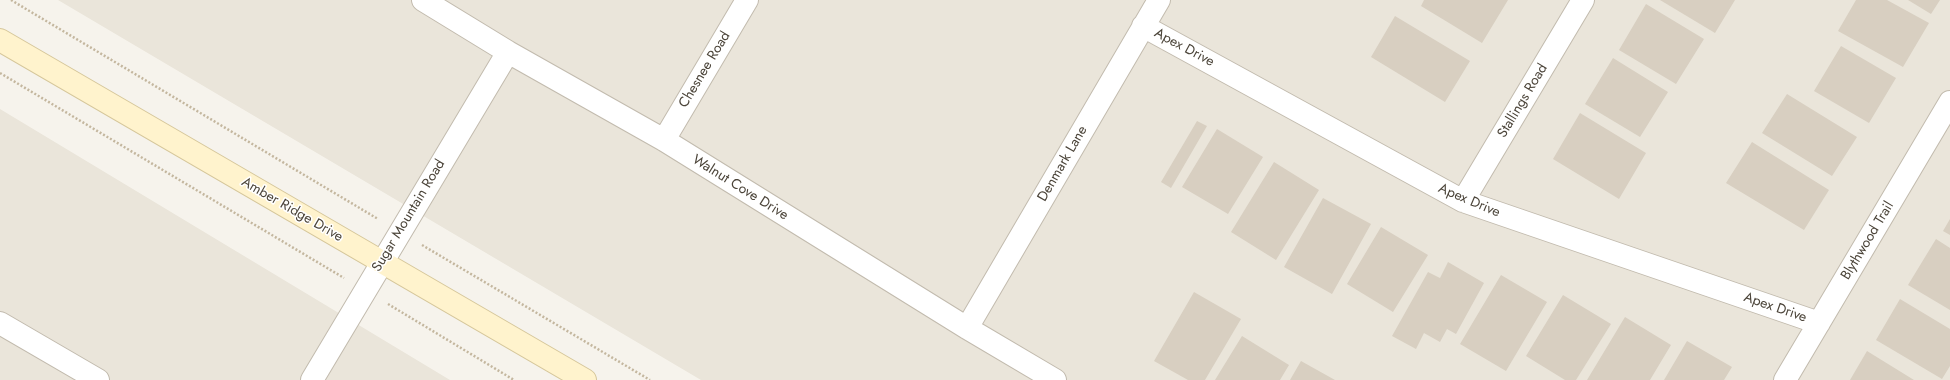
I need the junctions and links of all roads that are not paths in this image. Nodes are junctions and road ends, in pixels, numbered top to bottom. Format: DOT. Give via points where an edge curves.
graph roads {
  1 [pos="423,0"];
  2 [pos="747,0"];
  3 [pos="1159,0"];
  4 [pos="1583,0"];
  5 [pos="1143,26"];
  6 [pos="0,40"];
  7 [pos="508,52"];
  8 [pos="1950,102"];
  9 [pos="664,140"];
  10 [pos="1463,202"];
  11 [pos="382,262"];
  12 [pos="0,323"];
  13 [pos="1819,323"];
  14 [pos="967,328"];
  15 [pos="98,380"];
  16 [pos="312,380"];
  17 [pos="585,380"];
  18 [pos="1055,380"];
  19 [pos="1785,380"];
  1 -- 7 [label="street, Walnut Cove Drive"];
  2 -- 9 [label="street, Chesnee Road"];
  3 -- 5 [label="street, Denmark Lane"];
  4 -- 10 [label="street, Stallings Road"];
  5 -- 10 [label="street, Apex Drive"];
  5 -- 14 [label="street, Denmark Lane"];
  6 -- 11 [label="street, Amber Ridge Drive"];
  7 -- 9 [label="street, Walnut Cove Drive"];
  7 -- 11 [label="street, Sugar Mountain Road"];
  8 -- 13 [label="street, Blythwood Trail"];
  9 -- 14 [label="street, Walnut Cove Drive"];
  10 -- 13 [label="street, Apex Drive"];
  11 -- 16 [label="street, Sugar Mountain Road"];
  11 -- 17 [label="street, Amber Ridge Drive"];
  12 -- 15 [label="street"];
  13 -- 19 [label="street, Blythwood Trail"];
  14 -- 18 [label="street, Walnut Cove Drive"];
}
